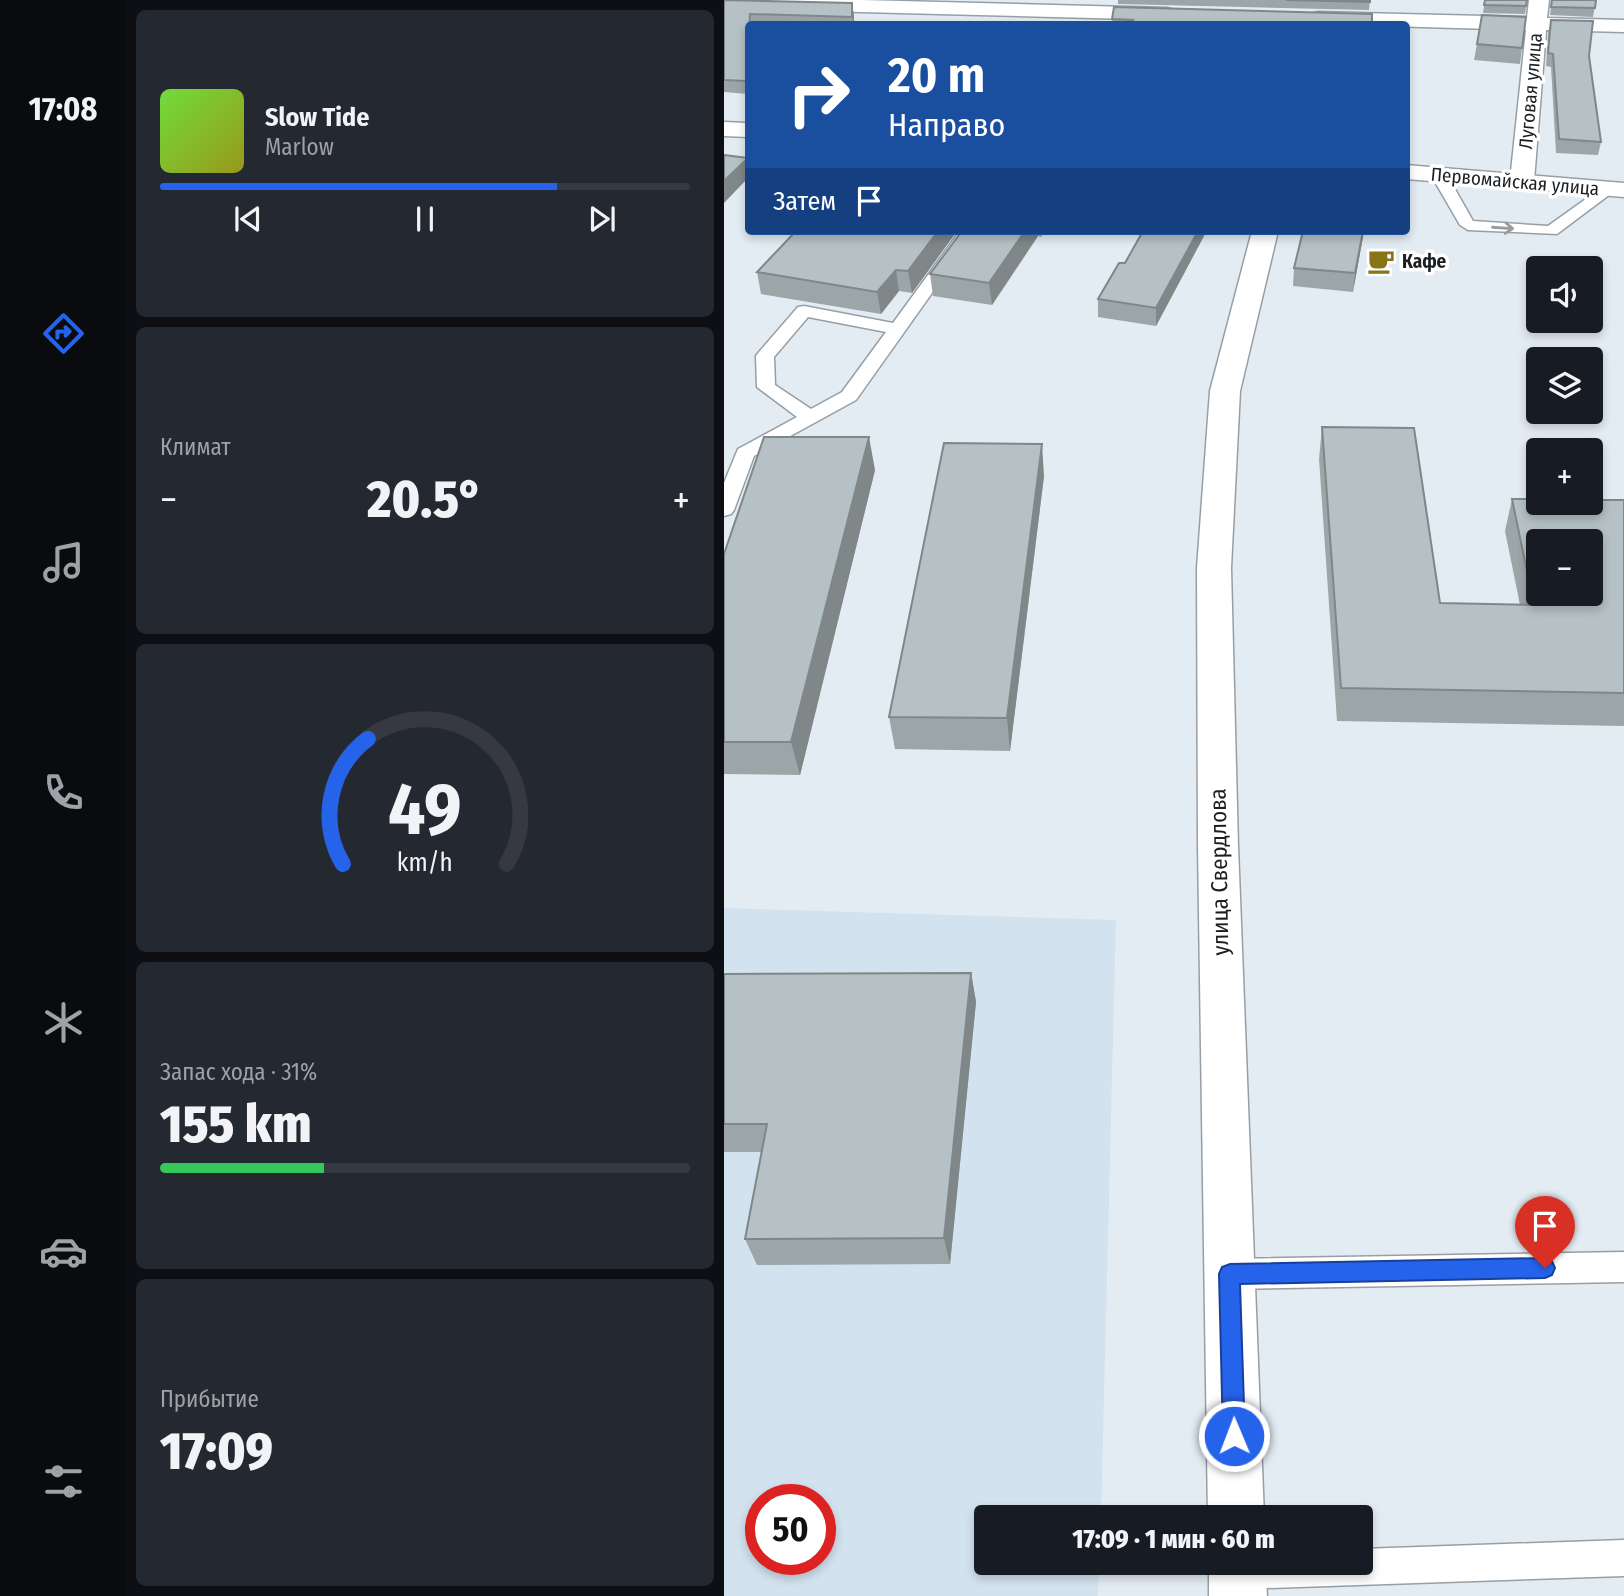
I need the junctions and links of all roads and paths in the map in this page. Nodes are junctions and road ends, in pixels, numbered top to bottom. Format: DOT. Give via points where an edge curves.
graph roads {
  1 [pos="732,0"];
  2 [pos="1539,0"];
  3 [pos="1190,15"];
  4 [pos="1301,18"];
  5 [pos="1536,24"];
  6 [pos="1624,26"];
  7 [pos="724,129"];
  8 [pos="745,130"];
  9 [pos="1410,172"];
  10 [pos="1439,175"];
  11 [pos="1522,181"];
  12 [pos="1616,190"];
  13 [pos="965,235"];
  14 [pos="1264,235"];
  15 [pos="898,329"];
  16 [pos="810,417"];
  17 [pos="724,510"];
  18 [pos="1624,1267"];
  19 [pos="1230,1274"];
  20 [pos="1236,1505"];
  21 [pos="1624,1558"];
  22 [pos="1237,1577"];
  1 -- 3 [label="street"];
  2 -- 5 [label="street, Луговая улица"];
  4 -- 5 [label="street"];
  5 -- 6 [label="street"];
  5 -- 11 [label="street, Луговая улица"];
  7 -- 8 [label="street"];
  9 -- 10 [label="street, Первомайская улица"];
  10 -- 11 [label="street, Первомайская улица"];
  10 -- 12 [label="lane, one-way" via="1468,225 1551,231"];
  11 -- 12 [label="street, Первомайская улица"];
  13 -- 15 [label="lane"];
  14 -- 19 [label="street, улица Свердлова" via="1225,391 1214,568"];
  15 -- 16 [label="lane" via="849,396"];
  15 -- 16 [label="lane" via="804,311 765,356 766,387"];
  16 -- 17 [label="lane" via="745,453"];
  18 -- 19 [label="lane"];
  19 -- 20 [label="street, улица Свердлова"];
  21 -- 22 [label="lane"];
}
